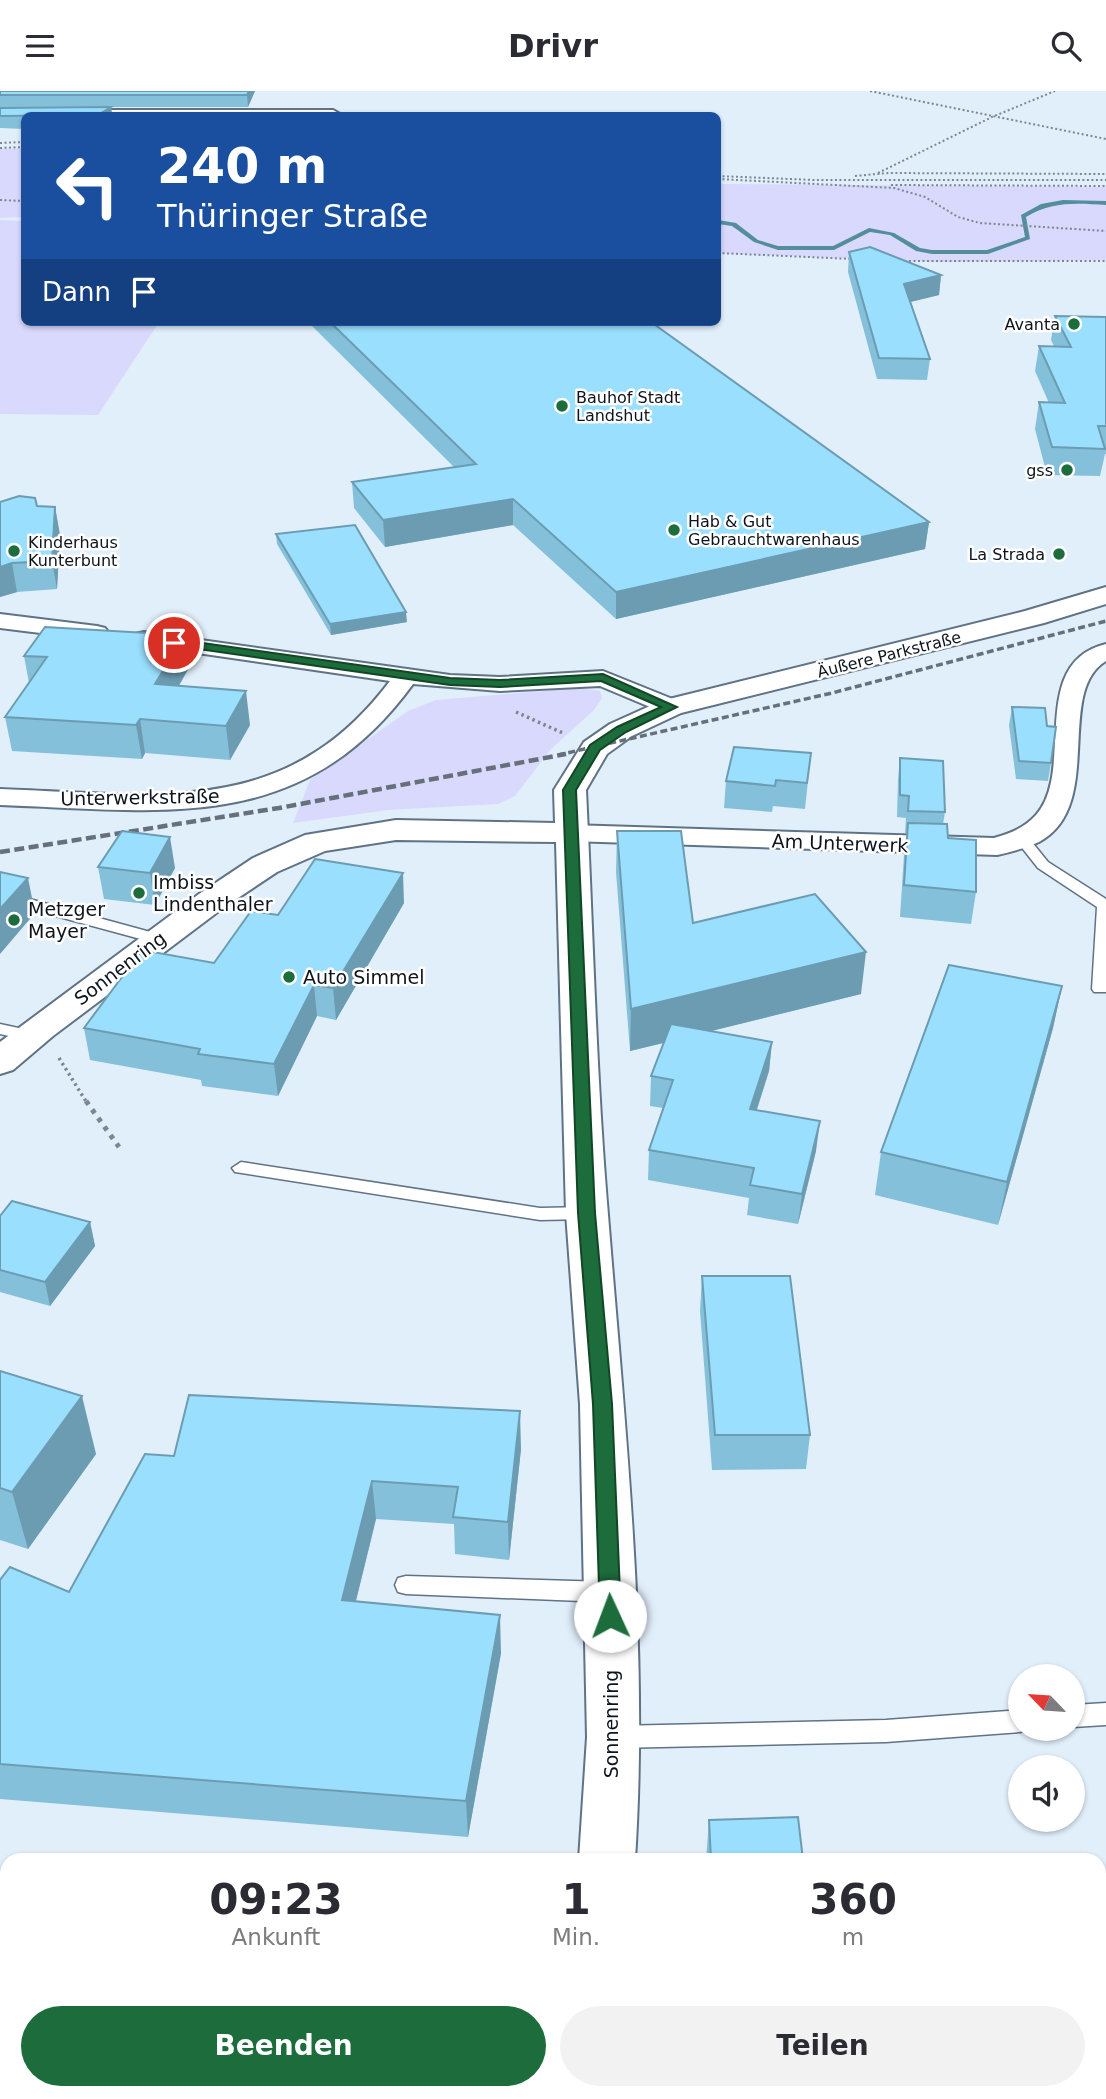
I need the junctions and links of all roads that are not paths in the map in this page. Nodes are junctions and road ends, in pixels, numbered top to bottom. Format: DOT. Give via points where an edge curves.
graph roads {
  1 [pos="28,99"];
  2 [pos="195,109"];
  3 [pos="88,112"];
  4 [pos="278,112"];
  5 [pos="0,114"];
  6 [pos="17,114"];
  7 [pos="21,114"];
  8 [pos="1106,595"];
  9 [pos="0,621"];
  10 [pos="1106,651"];
  11 [pos="406,677"];
  12 [pos="671,707"];
  13 [pos="1094,754"];
  14 [pos="0,797"];
  15 [pos="1073,826"];
  16 [pos="570,834"];
  17 [pos="1026,844"];
  18 [pos="0,895"];
  19 [pos="159,939"];
  20 [pos="1100,989"];
  21 [pos="23,1031"];
  22 [pos="0,1062"];
  23 [pos="241,1168"];
  24 [pos="587,1213"];
  25 [pos="406,1585"];
  26 [pos="609,1592"];
  27 [pos="1106,1714"];
  28 [pos="1085,1715"];
  29 [pos="1008,1722"];
  30 [pos="614,1737"];
  31 [pos="607,1853"];
  1 -- 6 [label="street"];
  2 -- 3 [label="street"];
  2 -- 4 [label="street"];
  5 -- 6 [label="street"];
  6 -- 7 [label="street"];
  8 -- 12 [label="street, Äußere Parkstraße"];
  9 -- 11 [label="street"];
  10 -- 13 [label="street" via="1087,663 1080,678 1079,695"];
  11 -- 12 [label="street" via="500,684 603,678"];
  11 -- 14 [label="street, Unterwerkstraße" via="389,701 330,754 272,786 192,799"];
  12 -- 16 [label="street, Sonnenring" via="595,748 570,790"];
  15 -- 17 [label="street, Am Unterwerk"];
  16 -- 17 [label="street, Am Unterwerk" via="925,846"];
  16 -- 19 [label="street, Sonnenring" via="396,830 317,842 265,865"];
  16 -- 24 [label="street, Sonnenring"];
  17 -- 20 [label="lane" via="1043,865 1105,905"];
  18 -- 19 [label="lane"];
  19 -- 21 [label="street, Sonnenring"];
  21 -- 22 [label="street, Sonnenring"];
  23 -- 24 [label="lane" via="540,1214"];
  24 -- 26 [label="street, Sonnenring" via="603,1404"];
  25 -- 26 [label="lane"];
  26 -- 30 [label="street, Sonnenring"];
  27 -- 28 [label="lane"];
  29 -- 30 [label="lane" via="887,1731"];
  30 -- 31 [label="street, Sonnenring"];
}
